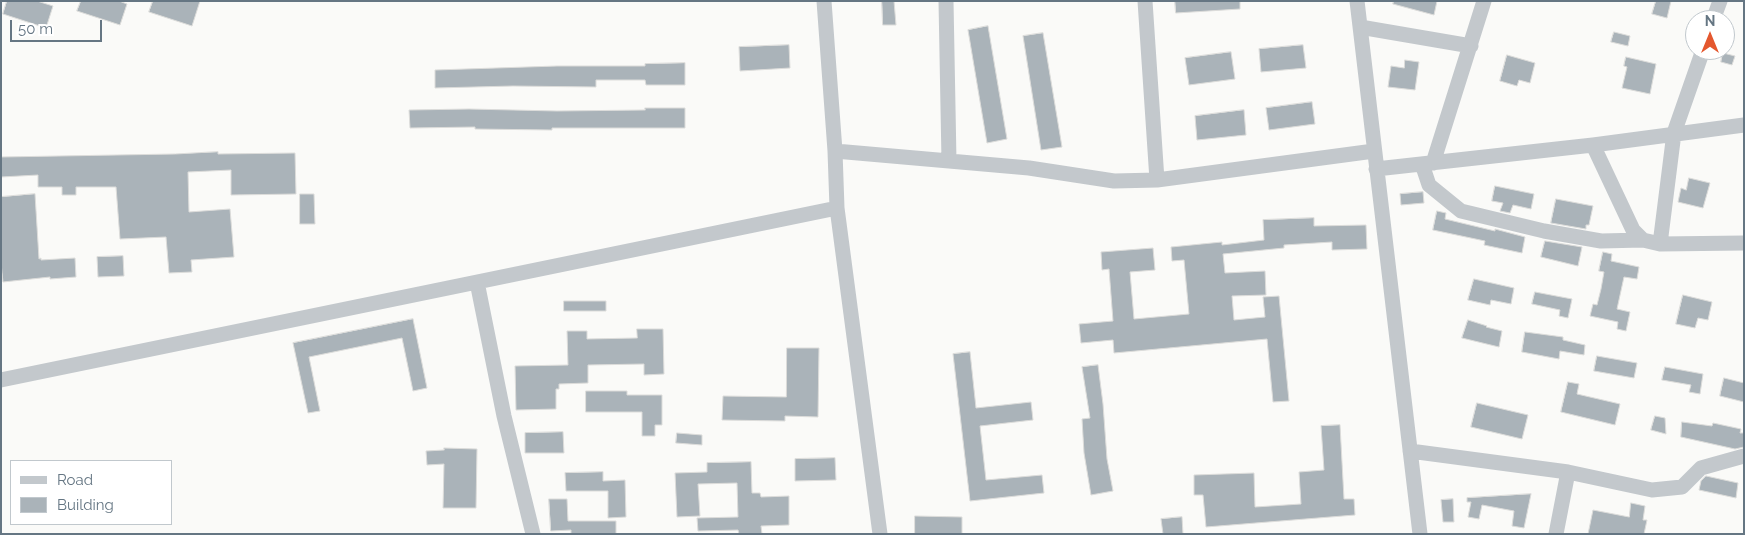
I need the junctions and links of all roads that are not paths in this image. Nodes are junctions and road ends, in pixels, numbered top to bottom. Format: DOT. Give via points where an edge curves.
graph roads {
  1 [pos="824,1"];
  2 [pos="946,1"];
  3 [pos="1145,1"];
  4 [pos="1357,1"];
  5 [pos="1484,1"];
  6 [pos="1360,27"];
  7 [pos="1471,46"];
  8 [pos="1700,60"];
  9 [pos="1744,125"];
  10 [pos="1674,133"];
  11 [pos="1593,145"];
  12 [pos="836,151"];
  13 [pos="1374,151"];
  14 [pos="949,161"];
  15 [pos="1427,163"];
  16 [pos="1376,169"];
  17 [pos="1156,180"];
  18 [pos="837,208"];
  19 [pos="1643,240"];
  20 [pos="1660,244"];
  21 [pos="1744,244"];
  22 [pos="477,282"];
  23 [pos="1,380"];
  24 [pos="1410,451"];
  25 [pos="1744,456"];
  26 [pos="1568,472"];
  27 [pos="533,534"];
  28 [pos="880,534"];
  29 [pos="1420,534"];
  30 [pos="1556,534"];
  1 -- 12 [label="street"];
  2 -- 14 [label="street"];
  3 -- 17 [label="street"];
  4 -- 6 [label="street"];
  5 -- 7 [label="street"];
  6 -- 7 [label="street"];
  6 -- 13 [label="street"];
  7 -- 15 [label="street"];
  8 -- 10 [label="street"];
  9 -- 10 [label="street"];
  10 -- 11 [label="street"];
  10 -- 20 [label="street"];
  11 -- 15 [label="street"];
  11 -- 19 [label="street" via="1634,230"];
  12 -- 14 [label="street"];
  12 -- 18 [label="street"];
  13 -- 16 [label="street"];
  13 -- 17 [label="street"];
  14 -- 17 [label="street" via="1029,168 1114,181"];
  15 -- 16 [label="street"];
  15 -- 19 [label="street" via="1430,185 1461,211 1601,241"];
  16 -- 24 [label="street"];
  18 -- 22 [label="street"];
  18 -- 28 [label="street"];
  19 -- 20 [label="street"];
  20 -- 21 [label="street"];
  22 -- 23 [label="street"];
  22 -- 27 [label="street" via="504,416"];
  24 -- 26 [label="street"];
  24 -- 29 [label="street"];
  25 -- 26 [label="street" via="1701,468 1682,487 1652,490"];
  26 -- 30 [label="street"];
}
